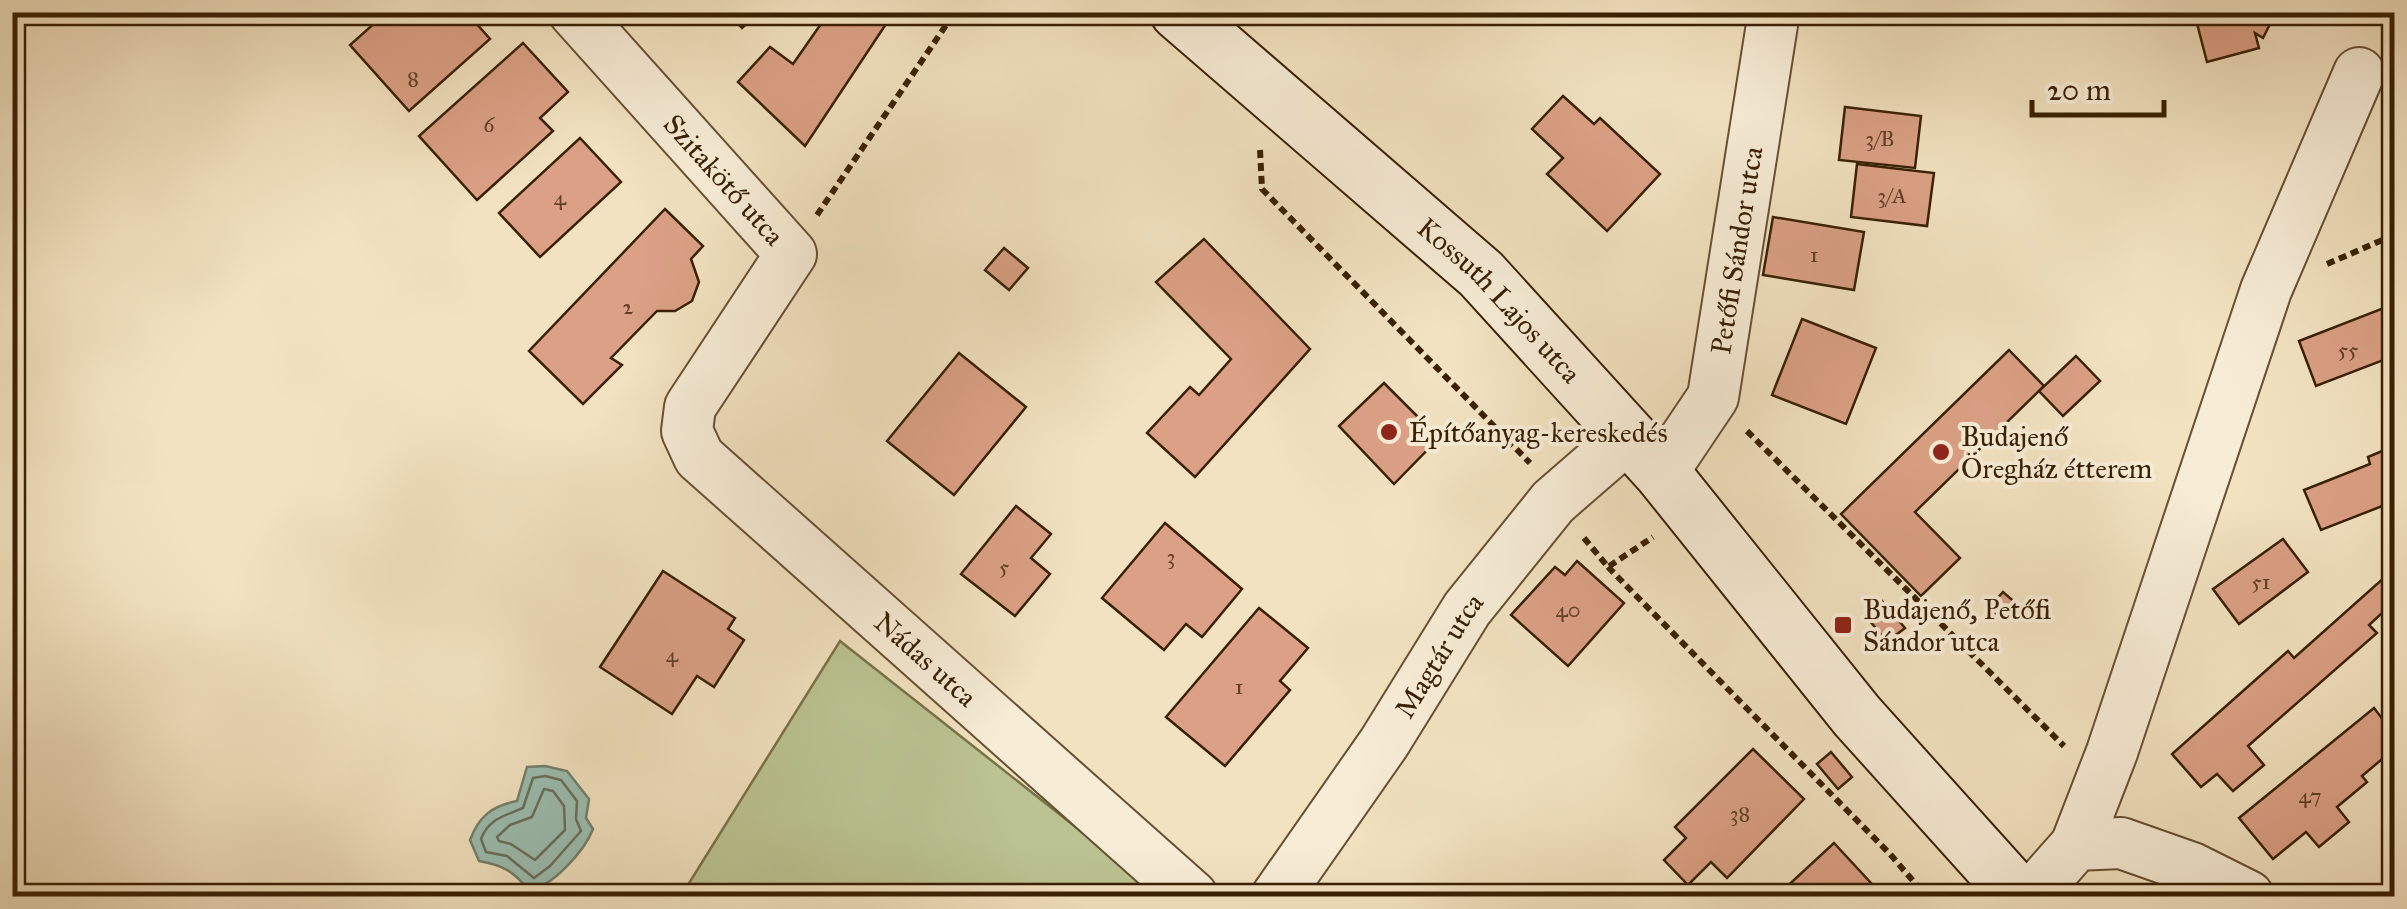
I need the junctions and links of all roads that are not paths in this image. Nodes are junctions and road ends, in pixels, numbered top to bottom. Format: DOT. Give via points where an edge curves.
graph roads {
  1 [pos="574,12"];
  2 [pos="1178,12"];
  3 [pos="1774,12"];
  4 [pos="2358,73"];
  5 [pos="690,407"];
  6 [pos="1645,454"];
  7 [pos="2076,845"];
  8 [pos="1192,896"];
  9 [pos="1277,896"];
  10 [pos="2018,896"];
  11 [pos="2031,896"];
  12 [pos="2248,896"];
  1 -- 5 [label="street, Szitakötő utca" via="792,254"];
  2 -- 6 [label="main road, Kossuth Lajos utca" via="1480,274"];
  3 -- 6 [label="street, Petőfi Sándor utca" via="1713,397"];
  4 -- 7 [label="street" via="2266,290"];
  5 -- 8 [label="street, Nádas utca" via="687,432 699,457"];
  6 -- 9 [label="street, Magtár utca" via="1553,502 1467,609"];
  6 -- 10 [label="main road, Kossuth Lajos utca" via="1857,716"];
  7 -- 11 [label="street"];
  7 -- 12 [label="street" via="2122,843"];
}
